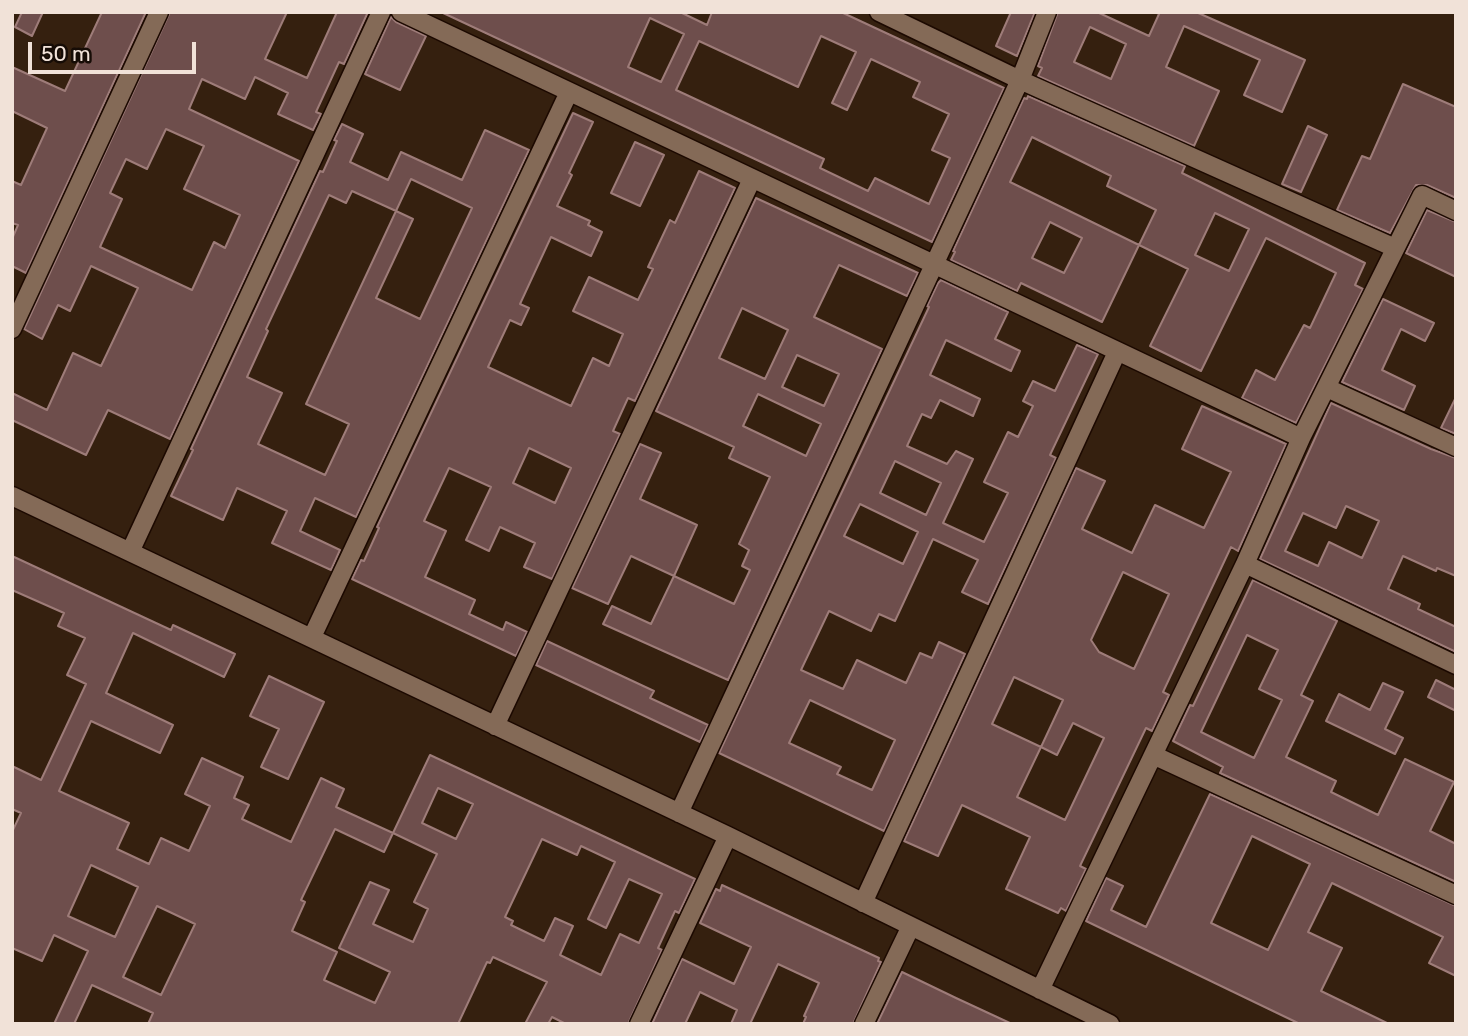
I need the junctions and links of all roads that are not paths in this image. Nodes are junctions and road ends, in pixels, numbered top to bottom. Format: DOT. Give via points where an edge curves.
graph roads {
  1 [pos="159,12"];
  2 [pos="381,12"];
  3 [pos="401,12"];
  4 [pos="879,12"];
  5 [pos="1047,12"];
  6 [pos="1020,80"];
  7 [pos="569,92"];
  8 [pos="752,179"];
  9 [pos="1456,211"];
  10 [pos="1395,248"];
  11 [pos="934,264"];
  12 [pos="12,329"];
  13 [pos="1117,352"];
  14 [pos="1327,388"];
  15 [pos="1301,438"];
  16 [pos="1456,447"];
  17 [pos="12,496"];
  18 [pos="130,552"];
  19 [pos="1245,564"];
  20 [pos="312,637"];
  21 [pos="1456,665"];
  22 [pos="495,726"];
  23 [pos="1153,755"];
  24 [pos="679,813"];
  25 [pos="728,836"];
  26 [pos="1456,895"];
  27 [pos="863,903"];
  28 [pos="911,926"];
  29 [pos="1040,989"];
  30 [pos="1099,1021"];
  31 [pos="639,1024"];
  32 [pos="864,1024"];
  1 -- 12 [label="street"];
  2 -- 18 [label="street"];
  3 -- 7 [label="street"];
  4 -- 6 [label="street"];
  5 -- 6 [label="street"];
  6 -- 10 [label="street"];
  6 -- 11 [label="street"];
  7 -- 8 [label="street"];
  7 -- 20 [label="street"];
  8 -- 11 [label="street"];
  8 -- 22 [label="street"];
  9 -- 10 [label="street" via="1422,195"];
  10 -- 14 [label="street"];
  11 -- 13 [label="street"];
  11 -- 24 [label="street"];
  13 -- 15 [label="street"];
  13 -- 27 [label="street"];
  14 -- 15 [label="street"];
  14 -- 16 [label="street"];
  15 -- 19 [label="street"];
  17 -- 18 [label="street"];
  18 -- 20 [label="street"];
  19 -- 21 [label="street"];
  19 -- 23 [label="street"];
  20 -- 22 [label="street"];
  22 -- 24 [label="street"];
  23 -- 26 [label="street"];
  23 -- 29 [label="street"];
  24 -- 25 [label="street"];
  25 -- 27 [label="street"];
  25 -- 31 [label="street"];
  27 -- 28 [label="street"];
  28 -- 29 [label="street"];
  28 -- 32 [label="street"];
  29 -- 30 [label="street"];
}
